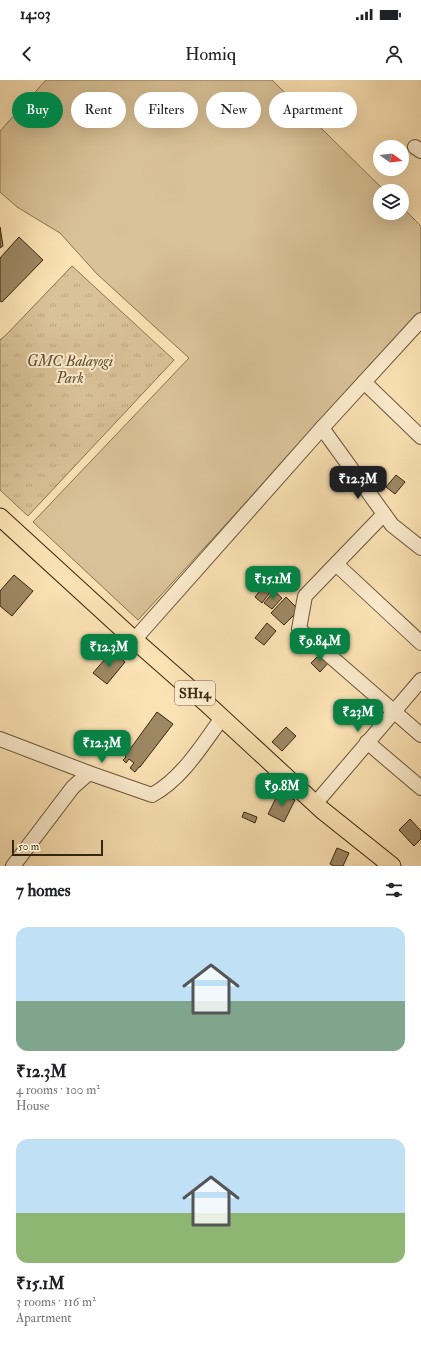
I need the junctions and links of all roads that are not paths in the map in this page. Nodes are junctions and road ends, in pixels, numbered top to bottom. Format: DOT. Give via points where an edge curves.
graph roads {
  1 [pos="421,320"];
  2 [pos="364,382"];
  3 [pos="322,428"];
  4 [pos="421,437"];
  5 [pos="384,514"];
  6 [pos="0,517"];
  7 [pos="421,548"];
  8 [pos="336,564"];
  9 [pos="134,640"];
  10 [pos="421,642"];
  11 [pos="421,680"];
  12 [pos="394,711"];
  13 [pos="222,718"];
  14 [pos="421,735"];
  15 [pos="0,739"];
  16 [pos="367,742"];
  17 [pos="88,773"];
  18 [pos="421,788"];
  19 [pos="315,804"];
  20 [pos="13,866"];
  21 [pos="392,866"];
  1 -- 2 [label="street"];
  2 -- 3 [label="street"];
  2 -- 4 [label="street"];
  3 -- 5 [label="street"];
  3 -- 9 [label="street"];
  5 -- 7 [label="street" via="392,525"];
  5 -- 8 [label="street"];
  6 -- 9 [label="main road, SH14"];
  8 -- 10 [label="street"];
  8 -- 12 [label="street" via="305,596 299,629"];
  9 -- 13 [label="main road, SH14"];
  11 -- 12 [label="street"];
  12 -- 14 [label="street"];
  12 -- 16 [label="street"];
  13 -- 17 [label="street" via="184,767 164,788 152,795"];
  13 -- 19 [label="main road, SH14"];
  15 -- 17 [label="street"];
  16 -- 18 [label="street"];
  16 -- 19 [label="street"];
  17 -- 20 [label="street" via="73,787"];
  19 -- 21 [label="main road, SH14"];
}
